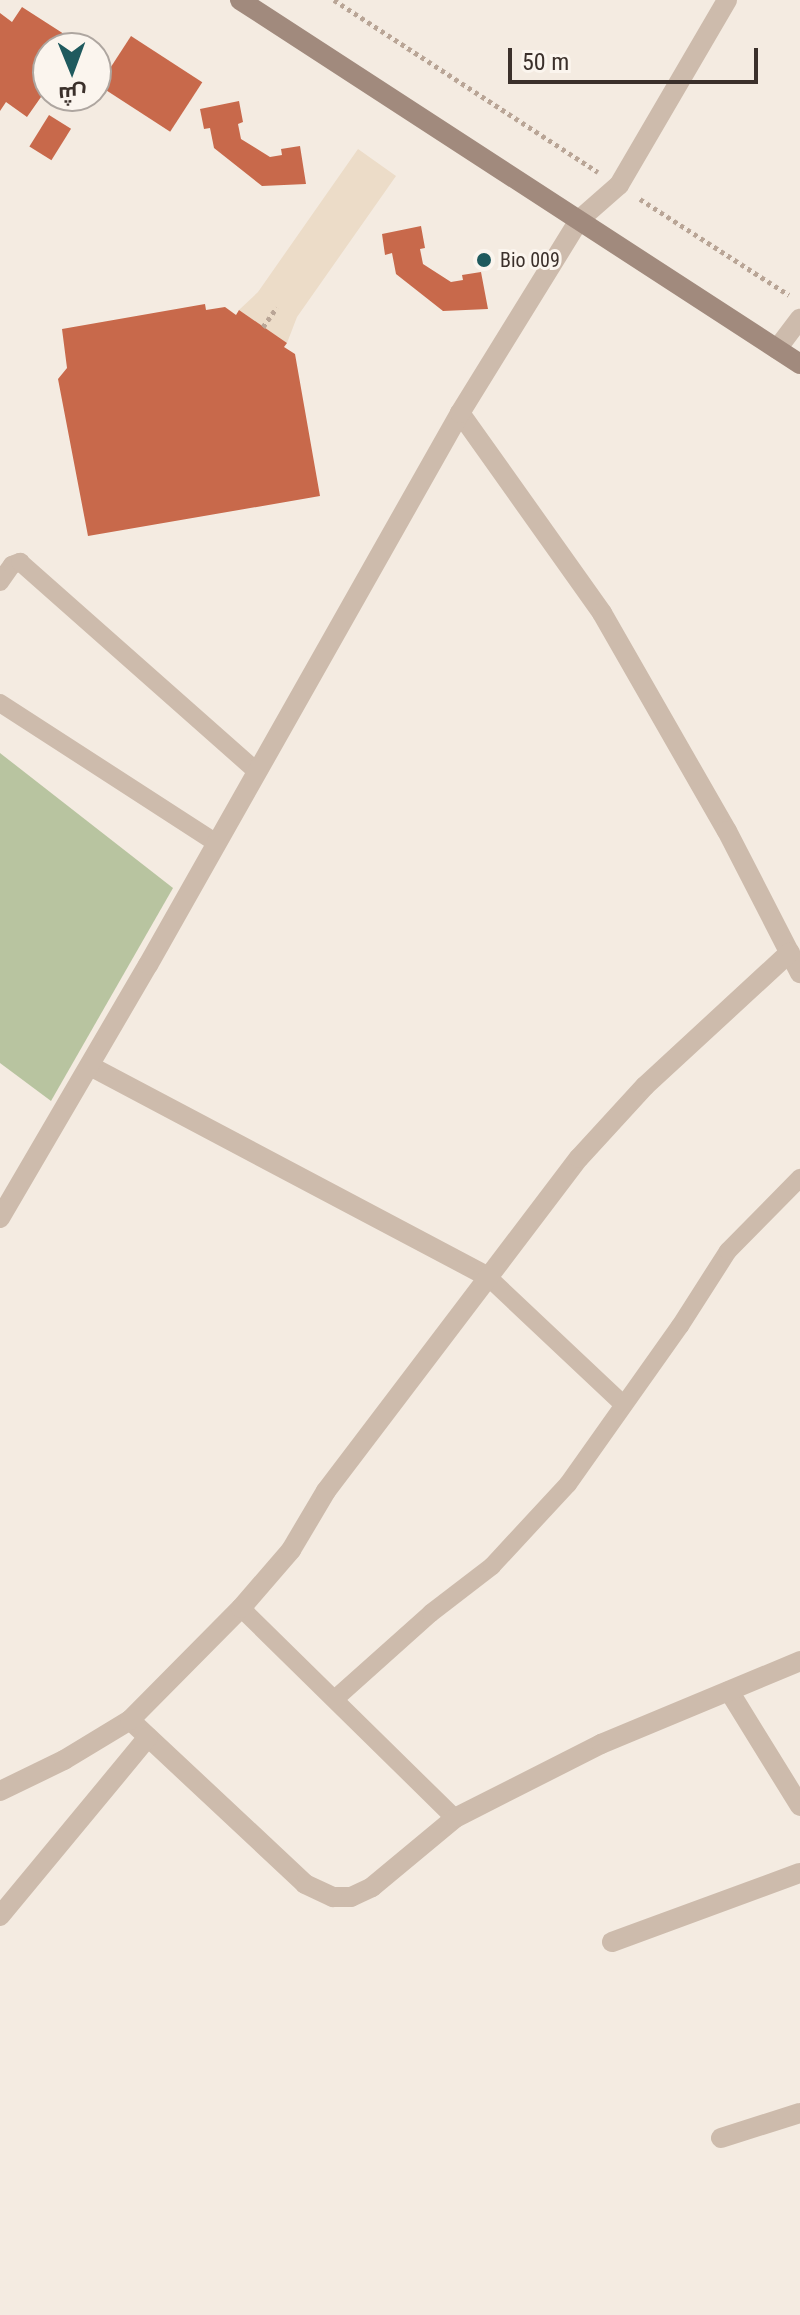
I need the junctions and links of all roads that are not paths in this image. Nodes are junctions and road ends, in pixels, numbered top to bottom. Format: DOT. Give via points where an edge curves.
graph roads {
  1 [pos="240,0"];
  2 [pos="725,1"];
  3 [pos="579,220"];
  4 [pos="800,319"];
  5 [pos="777,349"];
  6 [pos="800,364"];
  7 [pos="460,413"];
  8 [pos="0,582"];
  9 [pos="0,703"];
  10 [pos="256,771"];
  11 [pos="216,843"];
  12 [pos="790,952"];
  13 [pos="800,973"];
  14 [pos="90,1066"];
  15 [pos="800,1178"];
  16 [pos="0,1218"];
  17 [pos="487,1276"];
  18 [pos="623,1404"];
  19 [pos="241,1608"];
  20 [pos="800,1661"];
  21 [pos="729,1691"];
  22 [pos="336,1698"];
  23 [pos="130,1720"];
  24 [pos="148,1737"];
  25 [pos="0,1791"];
  26 [pos="800,1806"];
  27 [pos="455,1818"];
  28 [pos="800,1873"];
  29 [pos="0,1916"];
  30 [pos="612,1942"];
  31 [pos="800,2113"];
  32 [pos="721,2138"];
  1 -- 3 [label="main road"];
  2 -- 3 [label="street" via="619,185"];
  3 -- 5 [label="main road"];
  3 -- 7 [label="street"];
  4 -- 5 [label="street"];
  5 -- 6 [label="main road"];
  7 -- 10 [label="street"];
  7 -- 12 [label="street" via="602,613"];
  8 -- 10 [label="lane" via="20,562"];
  9 -- 11 [label="lane"];
  10 -- 11 [label="street"];
  11 -- 14 [label="street"];
  12 -- 13 [label="street"];
  12 -- 17 [label="street" via="636,1097 579,1158"];
  14 -- 16 [label="street"];
  14 -- 17 [label="street"];
  15 -- 18 [label="lane" via="728,1251"];
  17 -- 18 [label="lane"];
  17 -- 19 [label="street" via="326,1491 291,1550"];
  18 -- 22 [label="lane" via="568,1484 492,1566"];
  19 -- 22 [label="lane"];
  19 -- 23 [label="street"];
  20 -- 21 [label="street"];
  21 -- 26 [label="street"];
  21 -- 27 [label="street" via="601,1744"];
  22 -- 27 [label="lane"];
  23 -- 24 [label="street"];
  23 -- 25 [label="street"];
  24 -- 27 [label="street" via="305,1884 333,1897 351,1897 372,1887"];
  24 -- 29 [label="street"];
  28 -- 30 [label="street"];
  31 -- 32 [label="street"];
}
